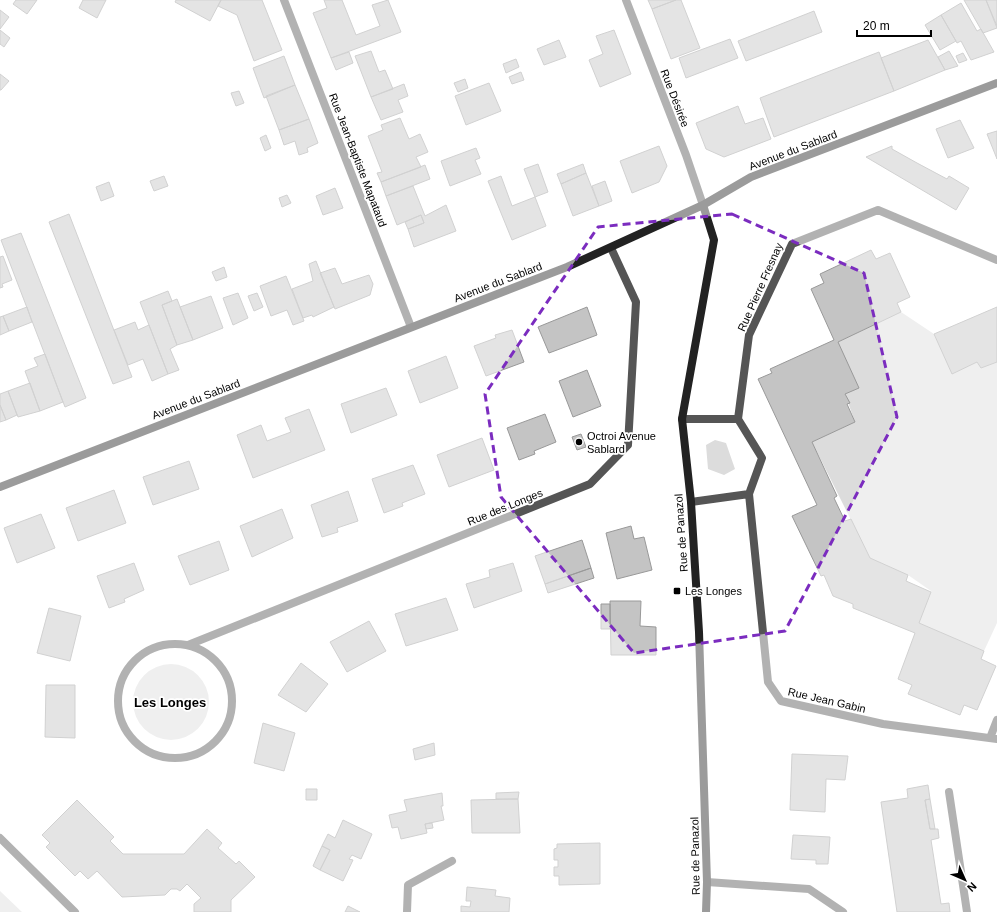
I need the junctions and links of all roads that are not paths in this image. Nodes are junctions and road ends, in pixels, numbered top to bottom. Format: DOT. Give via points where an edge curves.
graph roads {
  1 [pos="284,0"];
  2 [pos="626,0"];
  3 [pos="997,83"];
  4 [pos="703,205"];
  5 [pos="610,248"];
  6 [pos="997,260"];
  7 [pos="411,327"];
  8 [pos="682,419"];
  9 [pos="738,419"];
  10 [pos="0,487"];
  11 [pos="749,494"];
  12 [pos="691,502"];
  13 [pos="188,645"];
  14 [pos="997,720"];
  15 [pos="994,739"];
  16 [pos="949,792"];
  17 [pos="0,838"];
  18 [pos="452,861"];
  19 [pos="708,882"];
  20 [pos="76,912"];
  21 [pos="407,912"];
  22 [pos="706,912"];
  23 [pos="843,912"];
  24 [pos="967,912"];
  1 -- 7 [label="street, Rue Jean-Baptiste Mapataud"];
  2 -- 4 [label="street, Rue Désirée"];
  3 -- 4 [label="street, Avenue du Sablard" via="751,177"];
  4 -- 5 [label="street, Avenue du Sablard"];
  4 -- 8 [label="street, Rue de Panazol" via="714,240"];
  5 -- 7 [label="street, Avenue du Sablard"];
  5 -- 13 [label="street, Rue des Longes" via="636,302 628,445 590,484"];
  6 -- 9 [label="street, Rue Pierre Fresnay" via="878,210 792,244 749,335"];
  7 -- 10 [label="street, Avenue du Sablard"];
  8 -- 9 [label="street"];
  8 -- 12 [label="street, Rue de Panazol"];
  9 -- 11 [label="street, Rue Jean Gabin" via="762,458"];
  11 -- 12 [label="street"];
  11 -- 15 [label="street, Rue Jean Gabin" via="768,682 781,701 883,724"];
  12 -- 19 [label="street, Rue de Panazol" via="700,632"];
  13 -- 13 [label="street, Rue des Longes" via="170,644 152,648 136,658 125,672 118,689 117,707 122,725 133,740 147,751 165,758 185,758 203,750 219,738 229,721 232,702 229,682 220,665 205,652"];
  14 -- 15 [label="street"];
  16 -- 24 [label="street"];
  17 -- 20 [label="street"];
  18 -- 21 [label="street" via="408,885"];
  19 -- 22 [label="street, Rue de Panazol"];
  19 -- 23 [label="street" via="808,889"];
}
